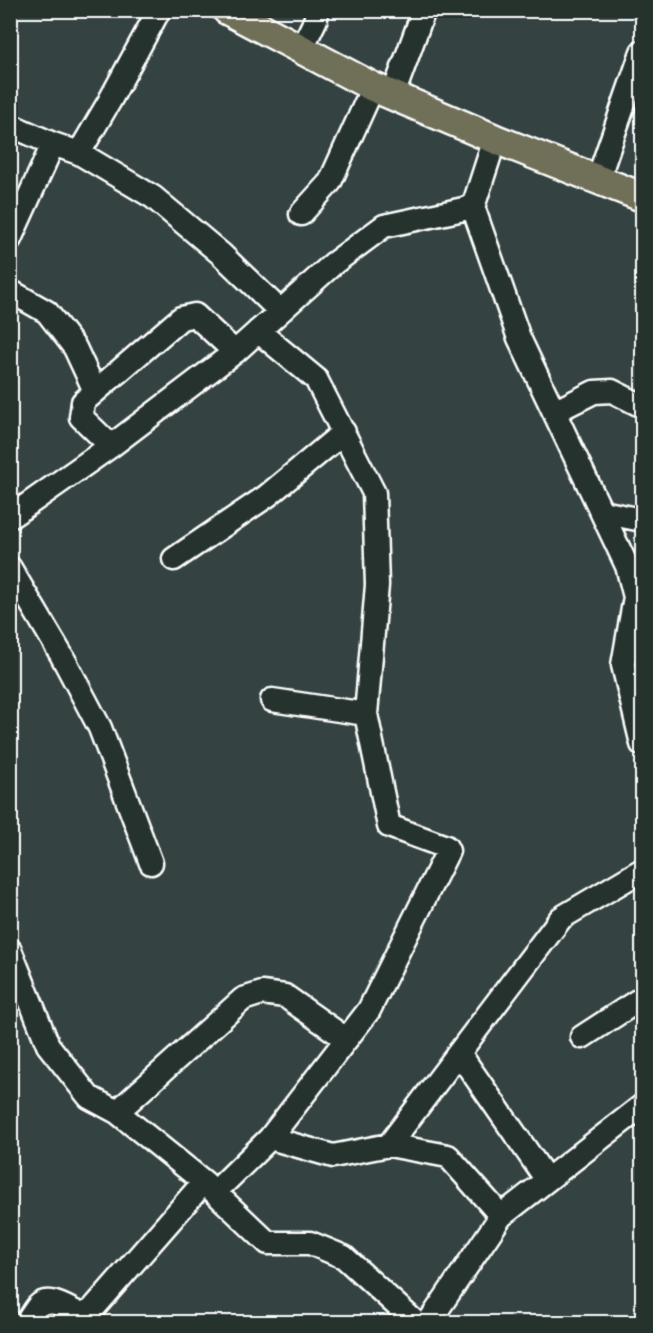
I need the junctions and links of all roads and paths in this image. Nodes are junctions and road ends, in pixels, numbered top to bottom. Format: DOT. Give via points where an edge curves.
graph roads {
  1 [pos="159,10"];
  2 [pos="316,10"];
  3 [pos="424,10"];
  4 [pos="241,14"];
  5 [pos="301,50"];
  6 [pos="642,52"];
  7 [pos="383,91"];
  8 [pos="10,125"];
  9 [pos="495,139"];
  10 [pos="53,144"];
  11 [pos="79,153"];
  12 [pos="598,179"];
  13 [pos="642,196"];
  14 [pos="473,207"];
  15 [pos="301,214"];
  16 [pos="10,239"];
  17 [pos="10,291"];
  18 [pos="280,311"];
  19 [pos="258,331"];
  20 [pos="235,352"];
  21 [pos="95,391"];
  22 [pos="642,406"];
  23 [pos="554,412"];
  24 [pos="344,432"];
  25 [pos="111,446"];
  26 [pos="602,513"];
  27 [pos="10,517"];
  28 [pos="642,520"];
  29 [pos="174,560"];
  30 [pos="10,568"];
  31 [pos="634,650"];
  32 [pos="272,700"];
  33 [pos="366,714"];
  34 [pos="642,744"];
  35 [pos="151,863"];
  36 [pos="642,870"];
  37 [pos="10,950"];
  38 [pos="642,998"];
  39 [pos="582,1037"];
  40 [pos="346,1040"];
  41 [pos="459,1053"];
  42 [pos="642,1106"];
  43 [pos="117,1112"];
  44 [pos="270,1138"];
  45 [pos="389,1145"];
  46 [pos="547,1180"];
  47 [pos="209,1187"];
  48 [pos="501,1216"];
  49 [pos="27,1323"];
  50 [pos="415,1323"];
  51 [pos="429,1323"];
  1 -- 11 [label="street"];
  2 -- 5 [label="street" via="316,19"];
  3 -- 7 [label="street"];
  4 -- 5 [label="main road"];
  5 -- 7 [label="main road"];
  6 -- 12 [label="street"];
  7 -- 9 [label="main road"];
  7 -- 15 [label="street" via="330,182"];
  8 -- 10 [label="street"];
  9 -- 12 [label="main road"];
  9 -- 14 [label="street"];
  10 -- 11 [label="street"];
  10 -- 16 [label="street"];
  11 -- 18 [label="street" via="153,197 221,254"];
  12 -- 13 [label="main road"];
  14 -- 18 [label="street" via="384,226"];
  14 -- 23 [label="street" via="519,338"];
  17 -- 21 [label="street" via="47,312 75,348"];
  18 -- 19 [label="street"];
  19 -- 20 [label="street"];
  19 -- 24 [label="street" via="316,378"];
  20 -- 21 [label="street" via="195,315 181,318"];
  20 -- 25 [label="street"];
  21 -- 25 [label="street" via="83,402 81,417"];
  22 -- 23 [label="street" via="612,391 594,392"];
  23 -- 26 [label="street"];
  24 -- 29 [label="street" via="267,496"];
  24 -- 33 [label="street" via="374,493 377,585"];
  25 -- 27 [label="street"];
  26 -- 28 [label="street"];
  26 -- 31 [label="street" via="627,566 635,597"];
  30 -- 35 [label="street" via="100,728"];
  31 -- 34 [label="street" via="623,665"];
  32 -- 33 [label="street"];
  33 -- 40 [label="street" via="389,826 448,851 369,1010"];
  36 -- 41 [label="street" via="561,918"];
  37 -- 43 [label="street" via="48,1045 89,1097"];
  38 -- 39 [label="street"];
  40 -- 43 [label="street" via="285,996 262,993 243,999"];
  40 -- 44 [label="street"];
  41 -- 45 [label="street"];
  41 -- 46 [label="street"];
  42 -- 46 [label="street"];
  43 -- 47 [label="street"];
  44 -- 45 [label="street" via="333,1156"];
  44 -- 47 [label="street"];
  45 -- 48 [label="street" via="448,1156"];
  46 -- 48 [label="street"];
  47 -- 49 [label="street" via="92,1310 82,1315 52,1301 44,1302"];
  47 -- 50 [label="street" via="268,1243 310,1243 344,1257"];
  48 -- 51 [label="street"];
}
